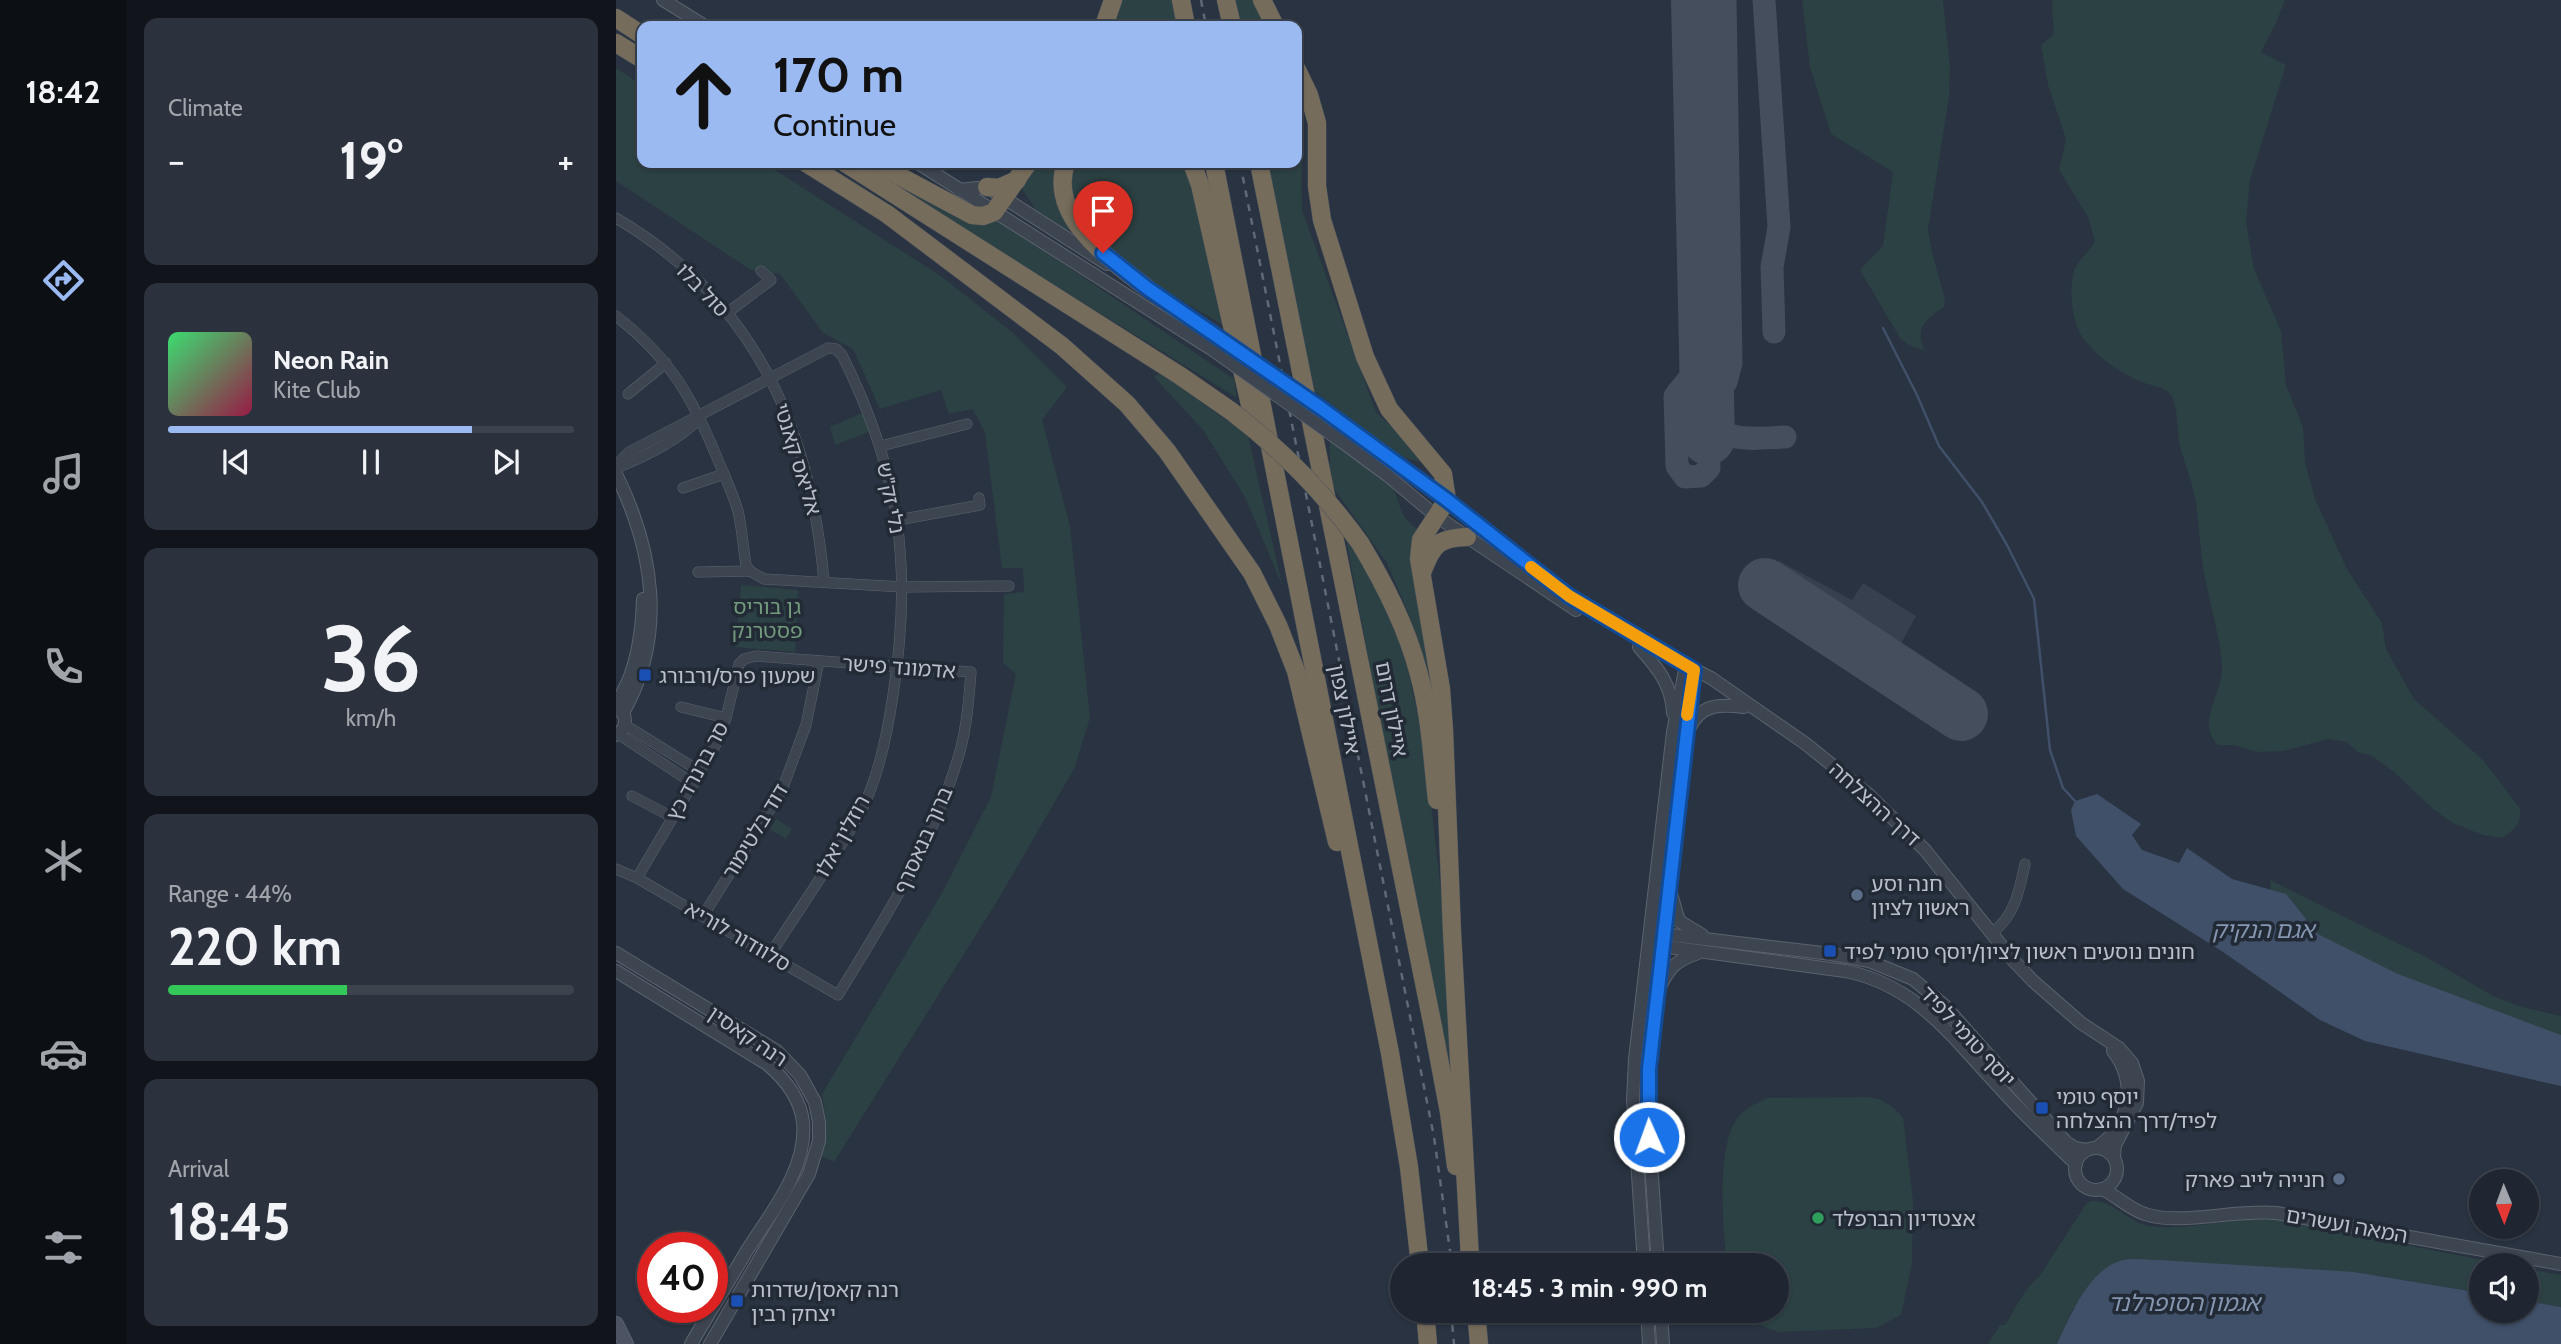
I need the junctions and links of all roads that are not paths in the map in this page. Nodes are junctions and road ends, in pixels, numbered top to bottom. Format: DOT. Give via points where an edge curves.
graph roads {
  1 [pos="663,0"];
  2 [pos="1113,0"];
  3 [pos="1181,0"];
  4 [pos="1226,0"];
  5 [pos="1262,0"];
  6 [pos="616,18"];
  7 [pos="697,21"];
  8 [pos="1106,21"];
  9 [pos="1185,21"];
  10 [pos="1231,21"];
  11 [pos="1272,21"];
  12 [pos="637,32"];
  13 [pos="616,44"];
  14 [pos="637,57"];
  15 [pos="1302,80"];
  16 [pos="814,168"];
  17 [pos="853,168"];
  18 [pos="884,168"];
  19 [pos="925,168"];
  20 [pos="1025,168"];
  21 [pos="1064,168"];
  22 [pos="1194,168"];
  23 [pos="1215,168"];
  24 [pos="1260,168"];
  25 [pos="1017,180"];
  26 [pos="987,187"];
  27 [pos="958,190"];
  28 [pos="999,205"];
  29 [pos="616,218"];
  30 [pos="761,271"];
  31 [pos="1147,288"];
  32 [pos="726,313"];
  33 [pos="616,316"];
  34 [pos="666,363"];
  35 [pos="772,379"];
  36 [pos="628,394"];
  37 [pos="700,416"];
  38 [pos="967,424"];
  39 [pos="881,446"];
  40 [pos="616,467"];
  41 [pos="616,474"];
  42 [pos="724,474"];
  43 [pos="683,488"];
  44 [pos="979,498"];
  45 [pos="1447,500"];
  46 [pos="1436,516"];
  47 [pos="898,520"];
  48 [pos="1467,537"];
  49 [pos="750,571"];
  50 [pos="698,572"];
  51 [pos="1421,573"];
  52 [pos="824,582"];
  53 [pos="1009,586"];
  54 [pos="903,587"];
  55 [pos="1306,626"];
  56 [pos="1639,647"];
  57 [pos="744,659"];
  58 [pos="819,661"];
  59 [pos="898,666"];
  60 [pos="971,672"];
  61 [pos="1689,672"];
  62 [pos="681,707"];
  63 [pos="1744,707"];
  64 [pos="726,718"];
  65 [pos="619,720"];
  66 [pos="1785,730"];
  67 [pos="1679,735"];
  68 [pos="701,772"];
  69 [pos="694,784"];
  70 [pos="632,796"];
  71 [pos="672,817"];
  72 [pos="2025,864"];
  73 [pos="616,869"];
  74 [pos="637,878"];
  75 [pos="1668,883"];
  76 [pos="703,916"];
  77 [pos="1452,932"];
  78 [pos="1992,933"];
  79 [pos="1649,939"];
  80 [pos="1709,939"];
  81 [pos="1662,940"];
  82 [pos="1703,951"];
  83 [pos="616,953"];
  84 [pos="770,955"];
  85 [pos="616,971"];
  86 [pos="838,995"];
  87 [pos="1657,995"];
  88 [pos="2102,1038"];
  89 [pos="1390,1053"];
  90 [pos="2091,1149"];
  91 [pos="2114,1157"];
  92 [pos="2076,1164"];
  93 [pos="2116,1177"];
  94 [pos="2102,1189"];
  95 [pos="2133,1208"];
  96 [pos="1419,1253"];
  97 [pos="1470,1253"];
  98 [pos="1470,1253"];
  99 [pos="1643,1253"];
  100 [pos="1657,1253"];
  101 [pos="2561,1264"];
  102 [pos="1426,1323"];
  103 [pos="1477,1323"];
  104 [pos="1648,1323"];
  105 [pos="1662,1323"];
  106 [pos="616,1324"];
  107 [pos="626,1344"];
  108 [pos="691,1344"];
  109 [pos="710,1344"];
  110 [pos="1428,1344"];
  111 [pos="1479,1344"];
  112 [pos="1649,1344"];
  113 [pos="1663,1344"];
  1 -- 7 [label="street"];
  2 -- 8 [label="highway"];
  3 -- 9 [label="highway"];
  4 -- 10 [label="highway"];
  5 -- 11 [label="highway"];
  6 -- 12 [label="highway"];
  13 -- 14 [label="highway"];
  15 -- 45 [label="highway" via="1317,122 1322,220 1365,357 1388,409 1443,474"];
  16 -- 89 [label="highway" via="930,245 1110,387 1167,451 1252,573 1296,671"];
  17 -- 77 [label="highway, bridge" via="1231,411 1289,458 1326,498 1360,542 1400,618 1419,672"];
  18 -- 28 [label="highway" via="972,215 983,216"];
  19 -- 27 [label="street"];
  20 -- 25 [label="highway"];
  21 -- 31 [label="highway" via="1063,191 1076,222 1103,253"];
  22 -- 55 [label="highway" via="1290,579"];
  23 -- 55 [label="highway, איילון צפון"];
  24 -- 97 [label="highway, איילון דרום" via="1449,1112"];
  25 -- 26 [label="highway" via="999,188"];
  25 -- 28 [label="highway"];
  26 -- 27 [label="street"];
  26 -- 28 [label="street"];
  27 -- 28 [label="street"];
  28 -- 31 [label="street, דרך ההצלחה"];
  28 -- 46 [label="street, דרך ההצלחה, bridge" via="1341,440"];
  29 -- 32 [label="street, סול בלו" via="652,240"];
  30 -- 32 [label="street" via="771,280"];
  31 -- 45 [label="street, דרך ההצלחה, bridge"];
  32 -- 35 [label="street, סול בלו"];
  33 -- 34 [label="street"];
  34 -- 36 [label="street"];
  34 -- 37 [label="street"];
  35 -- 37 [label="street"];
  35 -- 39 [label="street, נלי זק\"ש" via="828,348 836,349 858,386"];
  35 -- 52 [label="street, אליאס קאנטי" via="812,491"];
  37 -- 40 [label="street" via="692,426 636,461"];
  37 -- 42 [label="street"];
  38 -- 39 [label="street"];
  39 -- 47 [label="street, נלי זק\"ש"];
  41 -- 65 [label="street" via="641,542 650,587 644,666"];
  42 -- 43 [label="street"];
  42 -- 49 [label="street" via="738,510"];
  44 -- 47 [label="street" via="979,505"];
  45 -- 46 [label="highway"];
  45 -- 61 [label="street, דרך ההצלחה" via="1569,596"];
  46 -- 48 [label="street, דרך ההצלחה"];
  46 -- 51 [label="highway" via="1421,540"];
  47 -- 54 [label="street, נלי זק\"ש"];
  48 -- 51 [label="highway" via="1447,538 1430,550"];
  48 -- 56 [label="street, דרך ההצלחה"];
  49 -- 50 [label="street"];
  49 -- 52 [label="street" via="764,579"];
  51 -- 77 [label="highway" via="1442,703"];
  52 -- 54 [label="street"];
  53 -- 54 [label="street"];
  54 -- 59 [label="street, נלי זק\"ש"];
  55 -- 89 [label="highway, איילון צפון"];
  56 -- 61 [label="street, דרך ההצלחה"];
  56 -- 67 [label="street" via="1667,685"];
  57 -- 58 [label="street, אדמונד פישר"];
  57 -- 64 [label="street, סר ברנרד כץ"];
  58 -- 59 [label="street, אדמונד פישר"];
  58 -- 76 [label="street, דוד בלטימור" via="806,725 782,790"];
  59 -- 60 [label="street, אדמונד פישר"];
  59 -- 84 [label="street, רוזלין יאלו" via="890,718 864,805"];
  60 -- 86 [label="street, ברוך בנאסרף" via="960,750 935,823 893,906"];
  61 -- 63 [label="street, דרך ההצלחה"];
  61 -- 66 [label="street, דרך ההצלחה" via="1711,678"];
  61 -- 67 [label="street"];
  62 -- 64 [label="street"];
  63 -- 66 [label="street, דרך ההצלחה"];
  63 -- 67 [label="street" via="1704,709"];
  64 -- 68 [label="street, סר ברנרד כץ"];
  65 -- 68 [label="street"];
  65 -- 69 [label="street"];
  66 -- 78 [label="street, דרך ההצלחה" via="1834,766 1909,833"];
  67 -- 75 [label="street"];
  67 -- 79 [label="street"];
  68 -- 69 [label="street, סר ברנרד כץ"];
  69 -- 71 [label="street, סר ברנרד כץ"];
  70 -- 71 [label="street"];
  71 -- 74 [label="street, סר ברנרד כץ"];
  72 -- 78 [label="street" via="2013,908"];
  73 -- 74 [label="street, סלוודור לוריא"];
  74 -- 76 [label="street, סלוודור לוריא"];
  75 -- 80 [label="street" via="1679,921"];
  75 -- 81 [label="street"];
  76 -- 84 [label="street, סלוודור לוריא"];
  77 -- 98 [label="highway"];
  78 -- 88 [label="street, דרך ההצלחה" via="2034,981"];
  79 -- 81 [label="street, יוסף טומי לפיד"];
  79 -- 99 [label="street" via="1633,1100"];
  80 -- 81 [label="street, יוסף טומי לפיד"];
  80 -- 90 [label="street, יוסף טומי לפיד" via="1847,957 1883,965 1913,979 1944,1005 2066,1142"];
  81 -- 82 [label="street, יוסף טומי לפיד"];
  81 -- 87 [label="street"];
  82 -- 87 [label="street" via="1676,962"];
  82 -- 92 [label="street, יוסף טומי לפיד" via="1845,971 1892,985 1933,1017"];
  83 -- 109 [label="street, רנה קאסין" via="777,1051 800,1075 815,1102 818,1141 809,1174"];
  84 -- 86 [label="street, סלוודור לוריא"];
  85 -- 108 [label="street, רנה קאסין" via="767,1064 792,1091 802,1116 802,1146 789,1180"];
  87 -- 100 [label="street" via="1648,1118"];
  88 -- 90 [label="street, דרך ההצלחה" via="2125,1069 2128,1101 2114,1132"];
  88 -- 91 [label="street, דרך ההצלחה" via="2128,1057 2138,1081 2137,1103 2115,1145"];
  89 -- 96 [label="highway, איילון צפון"];
  90 -- 91 [label="street" via="2106,1150"];
  90 -- 92 [label="street"];
  91 -- 93 [label="street"];
  92 -- 94 [label="street" via="2082,1183"];
  93 -- 94 [label="street"];
  93 -- 95 [label="street" via="2118,1188"];
  94 -- 95 [label="street, המאה ועשרים"];
  95 -- 101 [label="street, המאה ועשרים" via="2165,1217 2276,1213"];
  102 -- 110 [label="highway"];
  103 -- 111 [label="highway"];
  104 -- 112 [label="street"];
  105 -- 113 [label="street"];
  106 -- 107 [label="main road"];
}
